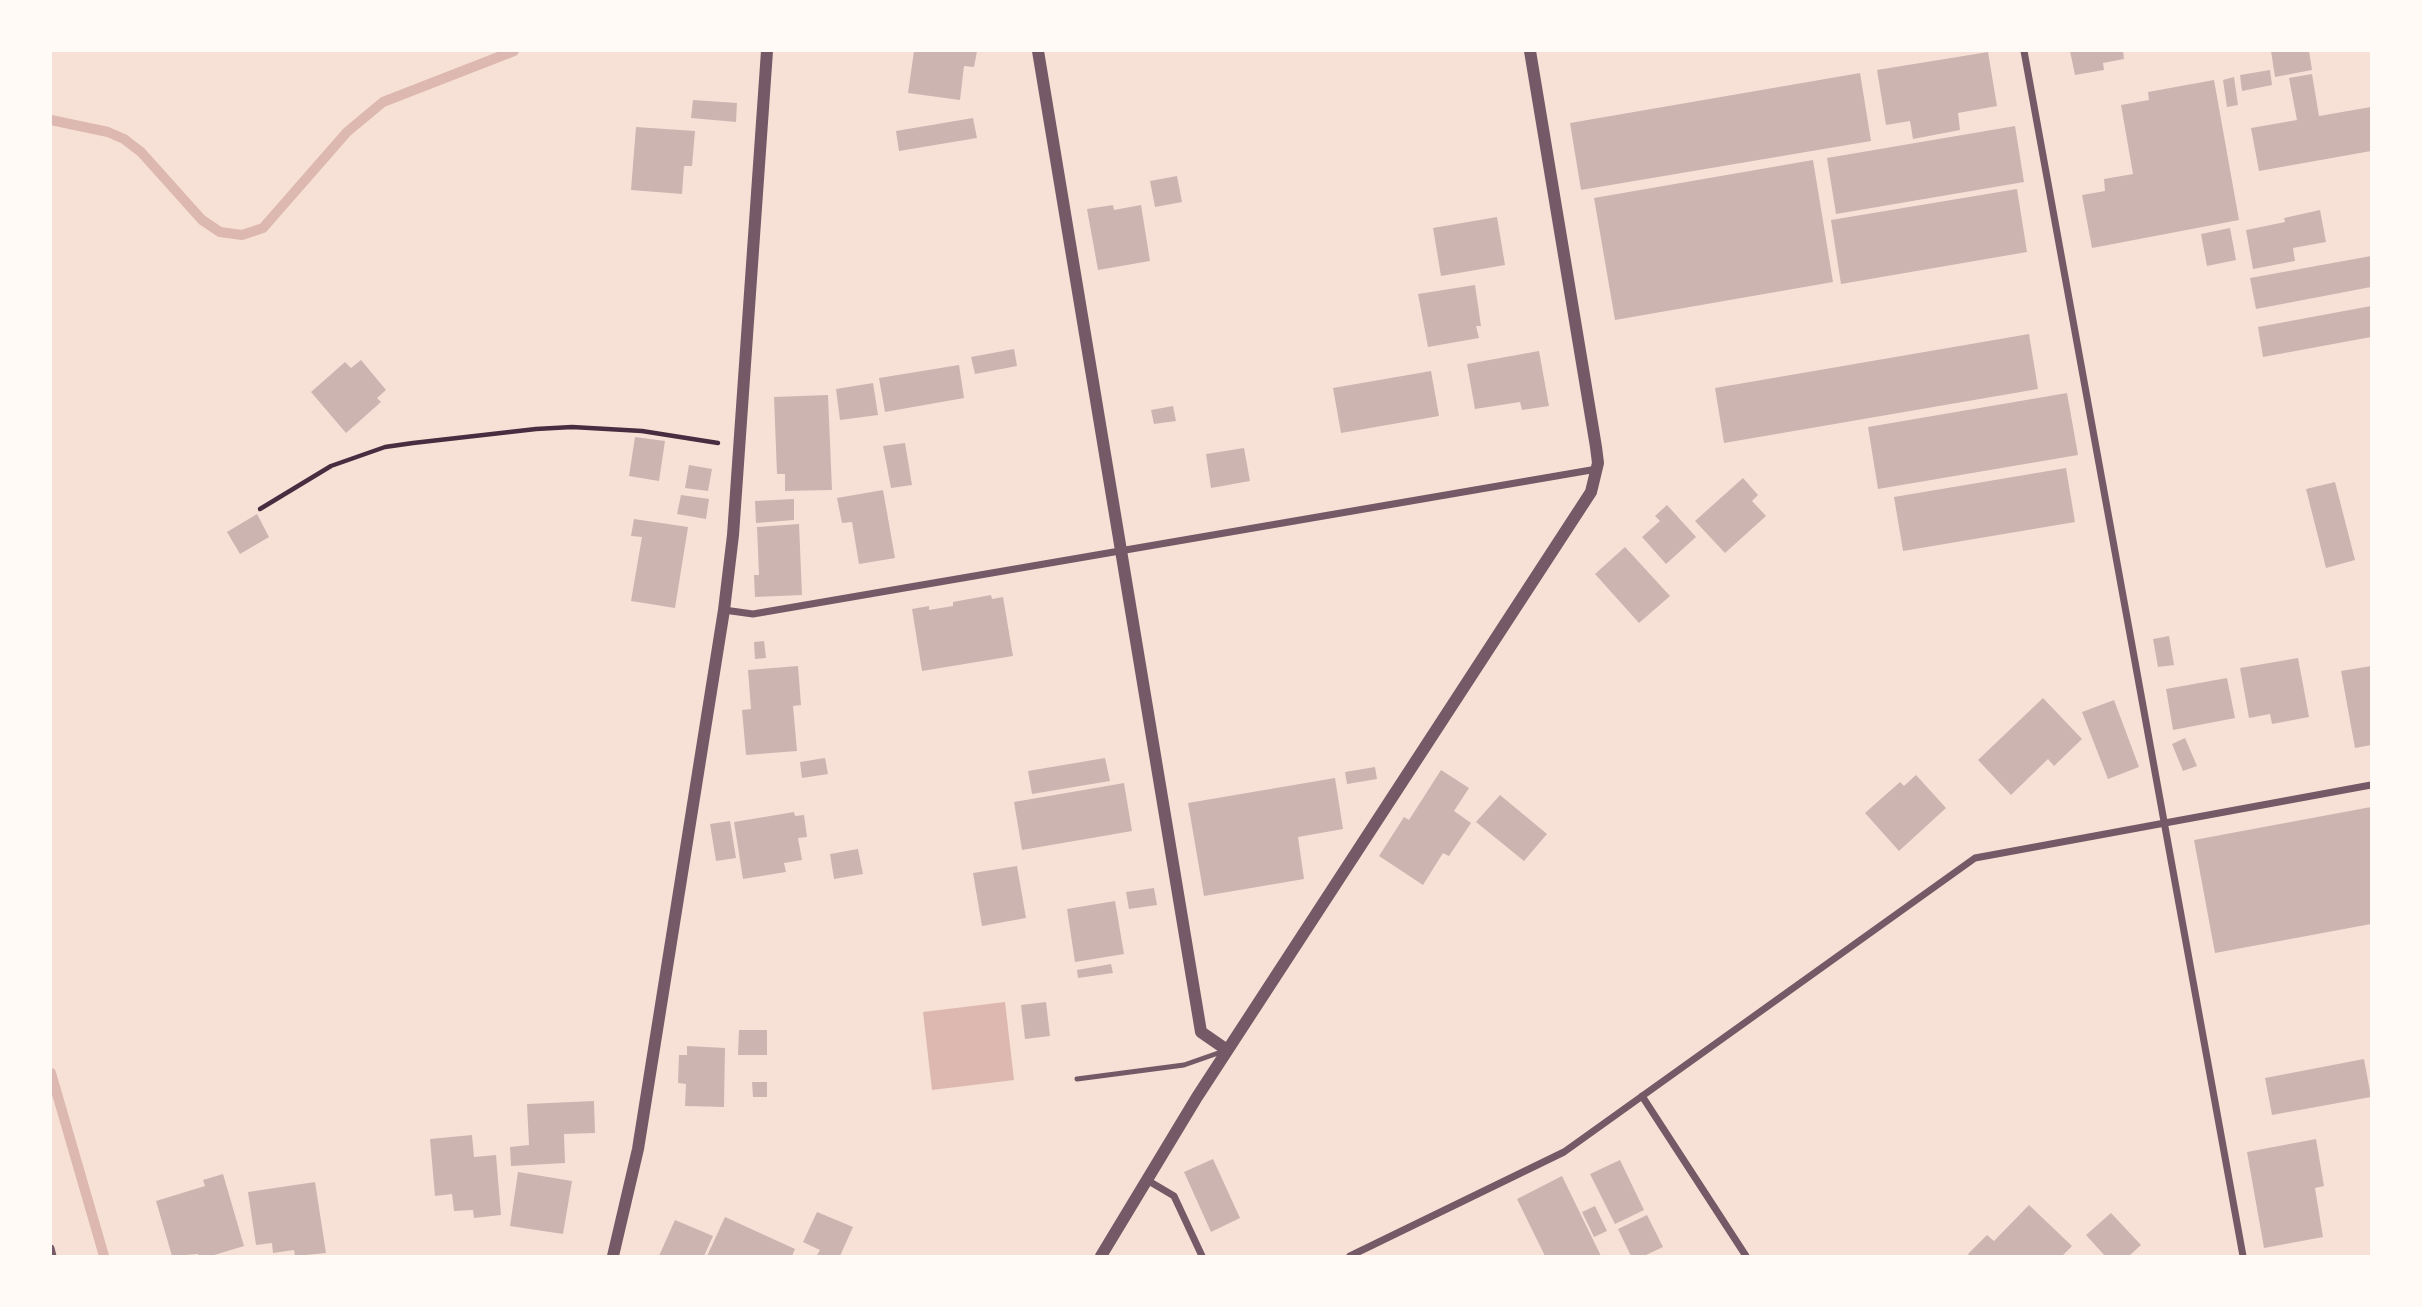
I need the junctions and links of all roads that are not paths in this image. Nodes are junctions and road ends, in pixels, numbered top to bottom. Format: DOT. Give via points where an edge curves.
graph roads {
  1 [pos="767,51"];
  2 [pos="1038,51"];
  3 [pos="1530,51"];
  4 [pos="2024,51"];
  5 [pos="1597,469"];
  6 [pos="1121,551"];
  7 [pos="724,610"];
  8 [pos="2371,785"];
  9 [pos="2165,823"];
  10 [pos="1227,1049"];
  11 [pos="1077,1079"];
  12 [pos="1642,1096"];
  13 [pos="1147,1180"];
  14 [pos="51,1248"];
  15 [pos="53,1256"];
  16 [pos="613,1256"];
  17 [pos="1101,1256"];
  18 [pos="1202,1256"];
  19 [pos="1350,1256"];
  20 [pos="1746,1256"];
  21 [pos="2243,1256"];
  1 -- 7 [label="street"];
  2 -- 6 [label="street"];
  3 -- 5 [label="street"];
  4 -- 9 [label="street"];
  5 -- 6 [label="street"];
  5 -- 10 [label="street" via="1583,505"];
  6 -- 7 [label="street" via="753,614"];
  6 -- 10 [label="street" via="1201,1032"];
  7 -- 16 [label="street" via="638,1149"];
  8 -- 9 [label="street"];
  9 -- 12 [label="street" via="1975,858"];
  9 -- 21 [label="street"];
  10 -- 11 [label="lane" via="1184,1065"];
  10 -- 13 [label="street"];
  12 -- 19 [label="street" via="1564,1152"];
  12 -- 20 [label="street"];
  13 -- 17 [label="street"];
  13 -- 18 [label="street" via="1174,1196"];
  14 -- 15 [label="street"];
}
